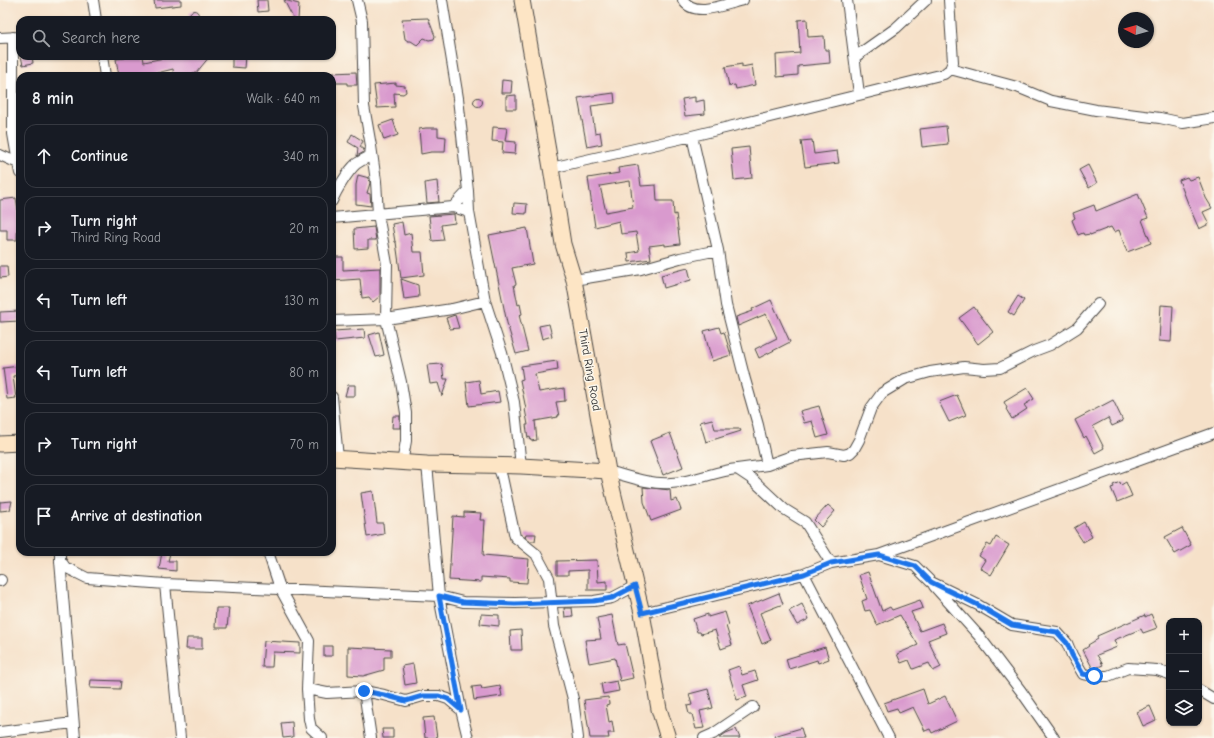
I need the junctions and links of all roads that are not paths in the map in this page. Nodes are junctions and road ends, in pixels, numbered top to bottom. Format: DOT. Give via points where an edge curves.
graph roads {
  1 [pos="93,0"];
  2 [pos="357,0"];
  3 [pos="442,0"];
  4 [pos="522,0"];
  5 [pos="683,0"];
  6 [pos="743,0"];
  7 [pos="848,0"];
  8 [pos="926,0"];
  9 [pos="949,0"];
  10 [pos="95,16"];
  11 [pos="16,37"];
  12 [pos="0,38"];
  13 [pos="855,57"];
  14 [pos="16,60"];
  15 [pos="103,60"];
  16 [pos="950,69"];
  17 [pos="104,72"];
  18 [pos="859,94"];
  19 [pos="1214,118"];
  20 [pos="692,136"];
  21 [pos="371,146"];
  22 [pos="16,151"];
  23 [pos="0,155"];
  24 [pos="16,166"];
  25 [pos="551,168"];
  26 [pos="336,190"];
  27 [pos="468,191"];
  28 [pos="453,207"];
  29 [pos="469,212"];
  30 [pos="378,214"];
  31 [pos="336,218"];
  32 [pos="718,250"];
  33 [pos="574,280"];
  34 [pos="485,301"];
  35 [pos="1098,304"];
  36 [pos="386,319"];
  37 [pos="336,321"];
  38 [pos="1214,433"];
  39 [pos="16,443"];
  40 [pos="0,444"];
  41 [pos="336,458"];
  42 [pos="402,463"];
  43 [pos="427,464"];
  44 [pos="767,465"];
  45 [pos="498,466"];
  46 [pos="521,466"];
  47 [pos="737,469"];
  48 [pos="608,471"];
  49 [pos="879,555"];
  50 [pos="60,556"];
  51 [pos="269,556"];
  52 [pos="831,563"];
  53 [pos="804,574"];
  54 [pos="931,582"];
  55 [pos="165,584"];
  56 [pos="635,586"];
  57 [pos="280,588"];
  58 [pos="439,596"];
  59 [pos="553,602"];
  60 [pos="642,613"];
  61 [pos="1166,673"];
  62 [pos="307,689"];
  63 [pos="364,691"];
  64 [pos="1202,692"];
  65 [pos="1214,699"];
  66 [pos="753,707"];
  67 [pos="461,710"];
  68 [pos="73,723"];
  69 [pos="0,732"];
  70 [pos="75,738"];
  71 [pos="180,738"];
  72 [pos="322,738"];
  73 [pos="371,738"];
  74 [pos="468,738"];
  75 [pos="578,738"];
  76 [pos="668,738"];
  77 [pos="704,738"];
  78 [pos="890,738"];
  79 [pos="1054,738"];
  1 -- 10 [label="street"];
  2 -- 21 [label="street" via="362,21 364,106"];
  3 -- 27 [label="street" via="458,98"];
  4 -- 25 [label="street, Third Ring Road"];
  5 -- 6 [label="street" via="690,8 700,10"];
  7 -- 13 [label="street"];
  8 -- 13 [label="street" via="896,28"];
  9 -- 16 [label="street" via="953,62"];
  11 -- 12 [label="street"];
  13 -- 18 [label="street"];
  14 -- 22 [label="street" via="13,134"];
  15 -- 17 [label="street"];
  16 -- 18 [label="street" via="944,74"];
  16 -- 19 [label="street" via="1017,87 1051,100 1096,110 1183,123"];
  18 -- 20 [label="street"];
  20 -- 25 [label="street"];
  20 -- 32 [label="street"];
  21 -- 26 [label="street" via="370,156 356,164"];
  21 -- 30 [label="street"];
  23 -- 24 [label="street"];
  25 -- 33 [label="street, Third Ring Road" via="562,244"];
  27 -- 28 [label="street"];
  27 -- 29 [label="street"];
  28 -- 29 [label="street"];
  28 -- 30 [label="street"];
  29 -- 34 [label="street"];
  30 -- 31 [label="street"];
  30 -- 36 [label="street" via="387,264"];
  32 -- 33 [label="street" via="640,269"];
  32 -- 44 [label="street" via="726,305"];
  33 -- 48 [label="street, Third Ring Road"];
  34 -- 36 [label="street"];
  34 -- 46 [label="street" via="502,353 512,396"];
  35 -- 44 [label="street" via="1077,328 1050,345 1000,368 964,367 905,379 882,394 871,408 859,440 850,453 844,455 828,452 792,456"];
  36 -- 37 [label="street"];
  36 -- 42 [label="street" via="406,413 406,441"];
  38 -- 49 [label="street"];
  39 -- 40 [label="street"];
  41 -- 42 [label="street"];
  42 -- 43 [label="street"];
  43 -- 45 [label="street"];
  43 -- 58 [label="street"];
  44 -- 47 [label="street"];
  45 -- 46 [label="street"];
  45 -- 59 [label="street" via="515,537 536,554 549,578"];
  46 -- 48 [label="street"];
  47 -- 48 [label="street" via="670,483 637,480"];
  47 -- 52 [label="street" via="752,479 784,509 805,522"];
  48 -- 56 [label="street, Third Ring Road"];
  49 -- 52 [label="street"];
  49 -- 54 [label="street" via="915,566"];
  50 -- 55 [label="street" via="65,567 87,578"];
  50 -- 68 [label="street"];
  51 -- 57 [label="street"];
  52 -- 53 [label="street"];
  53 -- 60 [label="street"];
  53 -- 78 [label="street"];
  54 -- 61 [label="street" via="1012,625 1057,632 1067,643 1083,674 1108,676 1128,668"];
  54 -- 79 [label="street" via="979,636"];
  55 -- 57 [label="street"];
  55 -- 71 [label="street"];
  56 -- 59 [label="street" via="612,598"];
  56 -- 60 [label="street, Third Ring Road"];
  57 -- 58 [label="street"];
  57 -- 62 [label="street" via="309,641"];
  58 -- 59 [label="street" via="463,602"];
  58 -- 67 [label="street"];
  59 -- 75 [label="street" via="554,626 573,699"];
  60 -- 76 [label="street, Third Ring Road" via="659,709"];
  62 -- 63 [label="street" via="327,693"];
  62 -- 72 [label="street" via="311,728"];
  63 -- 67 [label="street" via="406,701 423,696 439,696 448,699"];
  63 -- 73 [label="street"];
  64 -- 65 [label="street"];
  66 -- 77 [label="street"];
  67 -- 74 [label="street"];
  68 -- 69 [label="street"];
  68 -- 70 [label="street"];
}
